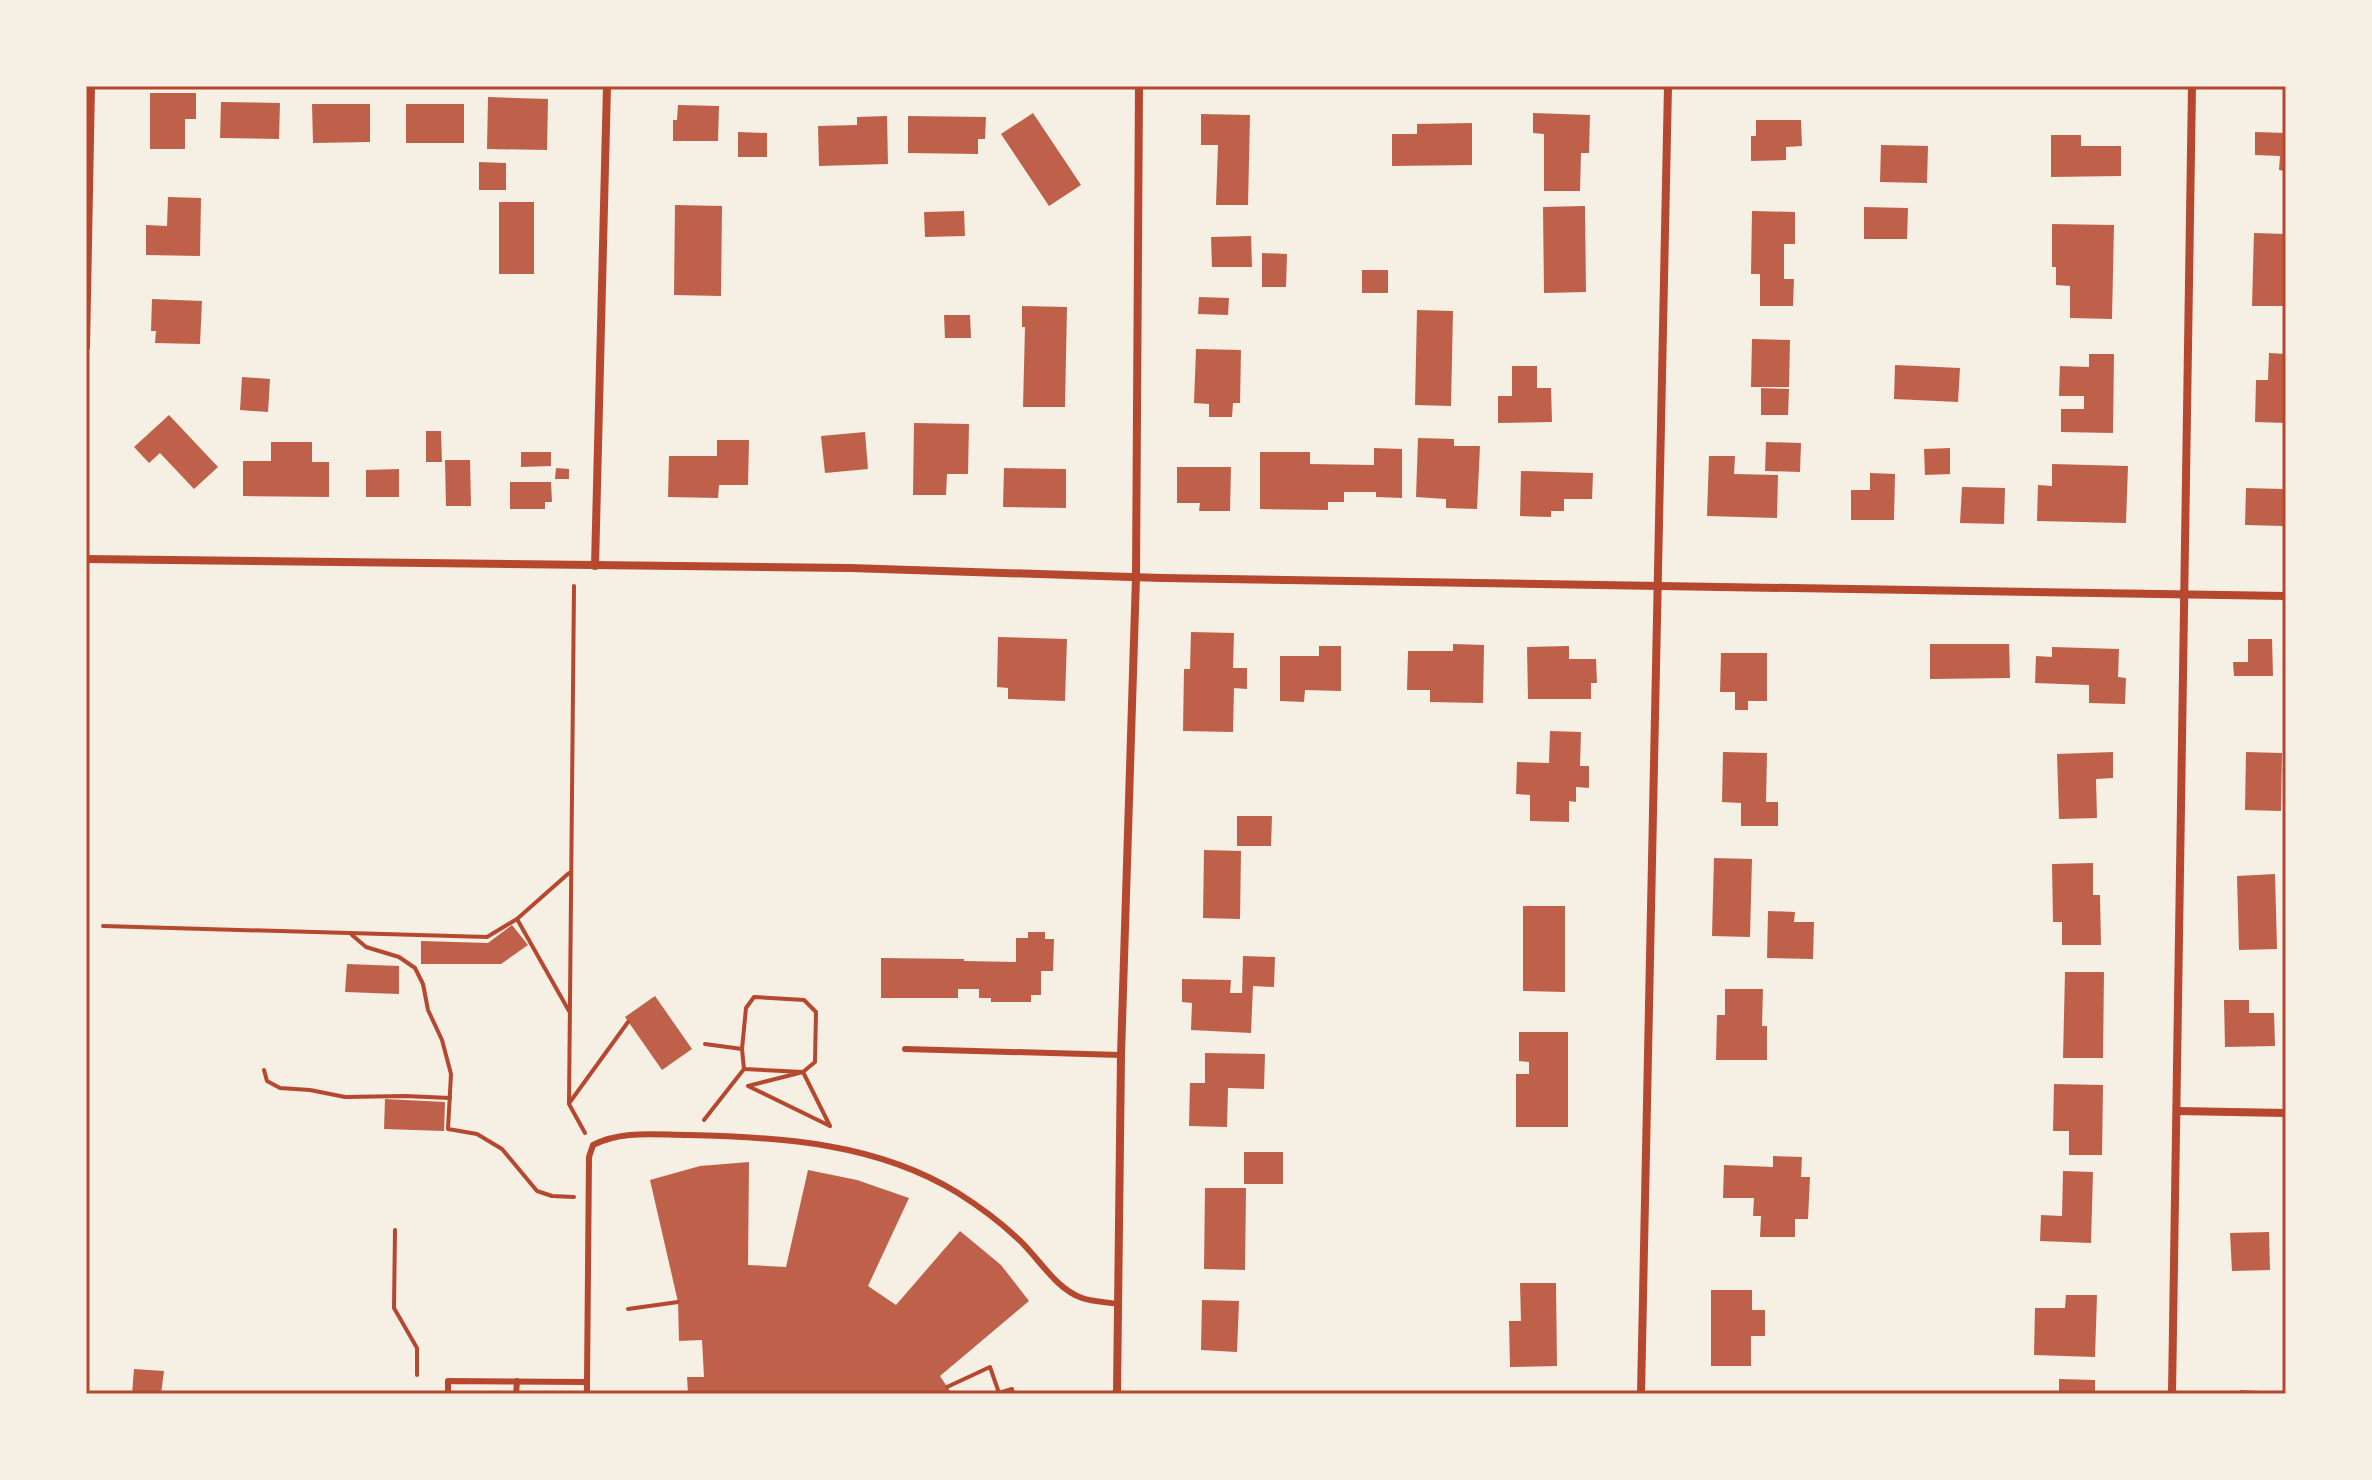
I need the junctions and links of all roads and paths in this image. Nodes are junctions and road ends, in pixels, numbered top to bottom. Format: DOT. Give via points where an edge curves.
graph roads {
  1 [pos="91,86"];
  2 [pos="607,86"];
  3 [pos="1139,86"];
  4 [pos="1668,86"];
  5 [pos="2192,86"];
  6 [pos="86,347"];
  7 [pos="86,559"];
  8 [pos="595,566"];
  9 [pos="1136,577"];
  10 [pos="1659,585"];
  11 [pos="574,586"];
  12 [pos="2186,595"];
  13 [pos="2286,596"];
  14 [pos="571,871"];
  15 [pos="517,919"];
  16 [pos="103,926"];
  17 [pos="351,933"];
  18 [pos="570,1013"];
  19 [pos="628,1022"];
  20 [pos="705,1044"];
  21 [pos="742,1049"];
  22 [pos="905,1049"];
  23 [pos="1121,1055"];
  24 [pos="744,1069"];
  25 [pos="264,1070"];
  26 [pos="803,1072"];
  27 [pos="450,1098"];
  28 [pos="569,1104"];
  29 [pos="2177,1111"];
  30 [pos="2286,1113"];
  31 [pos="704,1120"];
  32 [pos="585,1133"];
  33 [pos="589,1198"];
  34 [pos="395,1230"];
  35 [pos="678,1302"];
  36 [pos="1118,1304"];
  37 [pos="628,1309"];
  38 [pos="417,1375"];
  39 [pos="517,1381"];
  40 [pos="587,1382"];
  41 [pos="947,1387"];
  42 [pos="448,1394"];
  43 [pos="516,1394"];
  44 [pos="587,1394"];
  45 [pos="1013,1394"];
  46 [pos="1117,1394"];
  47 [pos="1641,1394"];
  48 [pos="2172,1394"];
  1 -- 6 [label="street"];
  2 -- 8 [label="street"];
  3 -- 9 [label="street"];
  4 -- 10 [label="street"];
  5 -- 12 [label="street"];
  7 -- 8 [label="street"];
  8 -- 9 [label="street"];
  9 -- 10 [label="street"];
  9 -- 23 [label="street"];
  10 -- 12 [label="street"];
  10 -- 47 [label="street"];
  11 -- 14 [label="path"];
  12 -- 13 [label="street"];
  12 -- 29 [label="street"];
  14 -- 15 [label="path"];
  14 -- 18 [label="path"];
  15 -- 17 [label="path" via="487,937"];
  15 -- 18 [label="path"];
  16 -- 17 [label="path"];
  17 -- 27 [label="path" via="366,947 415,968 442,1040 451,1074"];
  18 -- 28 [label="path"];
  19 -- 28 [label="path"];
  20 -- 21 [label="path"];
  21 -- 24 [label="path"];
  21 -- 26 [label="path" via="746,1008 754,997 804,1000 816,1012 815,1062"];
  22 -- 23 [label="lane"];
  23 -- 36 [label="street"];
  24 -- 26 [label="path"];
  24 -- 31 [label="path"];
  25 -- 27 [label="path" via="267,1081 280,1088 345,1097"];
  26 -- 26 [label="path" via="810,1085 830,1126 748,1086"];
  27 -- 33 [label="path" via="448,1129 477,1134 502,1149 537,1191"];
  28 -- 32 [label="path"];
  29 -- 30 [label="street"];
  29 -- 48 [label="street"];
  33 -- 36 [label="lane" via="589,1157 593,1145 608,1137 744,1136 840,1148 900,1164 957,1193 1016,1237 1067,1290 1083,1299"];
  33 -- 40 [label="lane"];
  34 -- 38 [label="path" via="394,1308 417,1348"];
  35 -- 37 [label="path"];
  36 -- 46 [label="street"];
  39 -- 40 [label="lane"];
  39 -- 42 [label="lane" via="448,1381"];
  39 -- 43 [label="lane"];
  40 -- 44 [label="lane"];
  41 -- 45 [label="path" via="990,1367 999,1393 1012,1389"];
}
